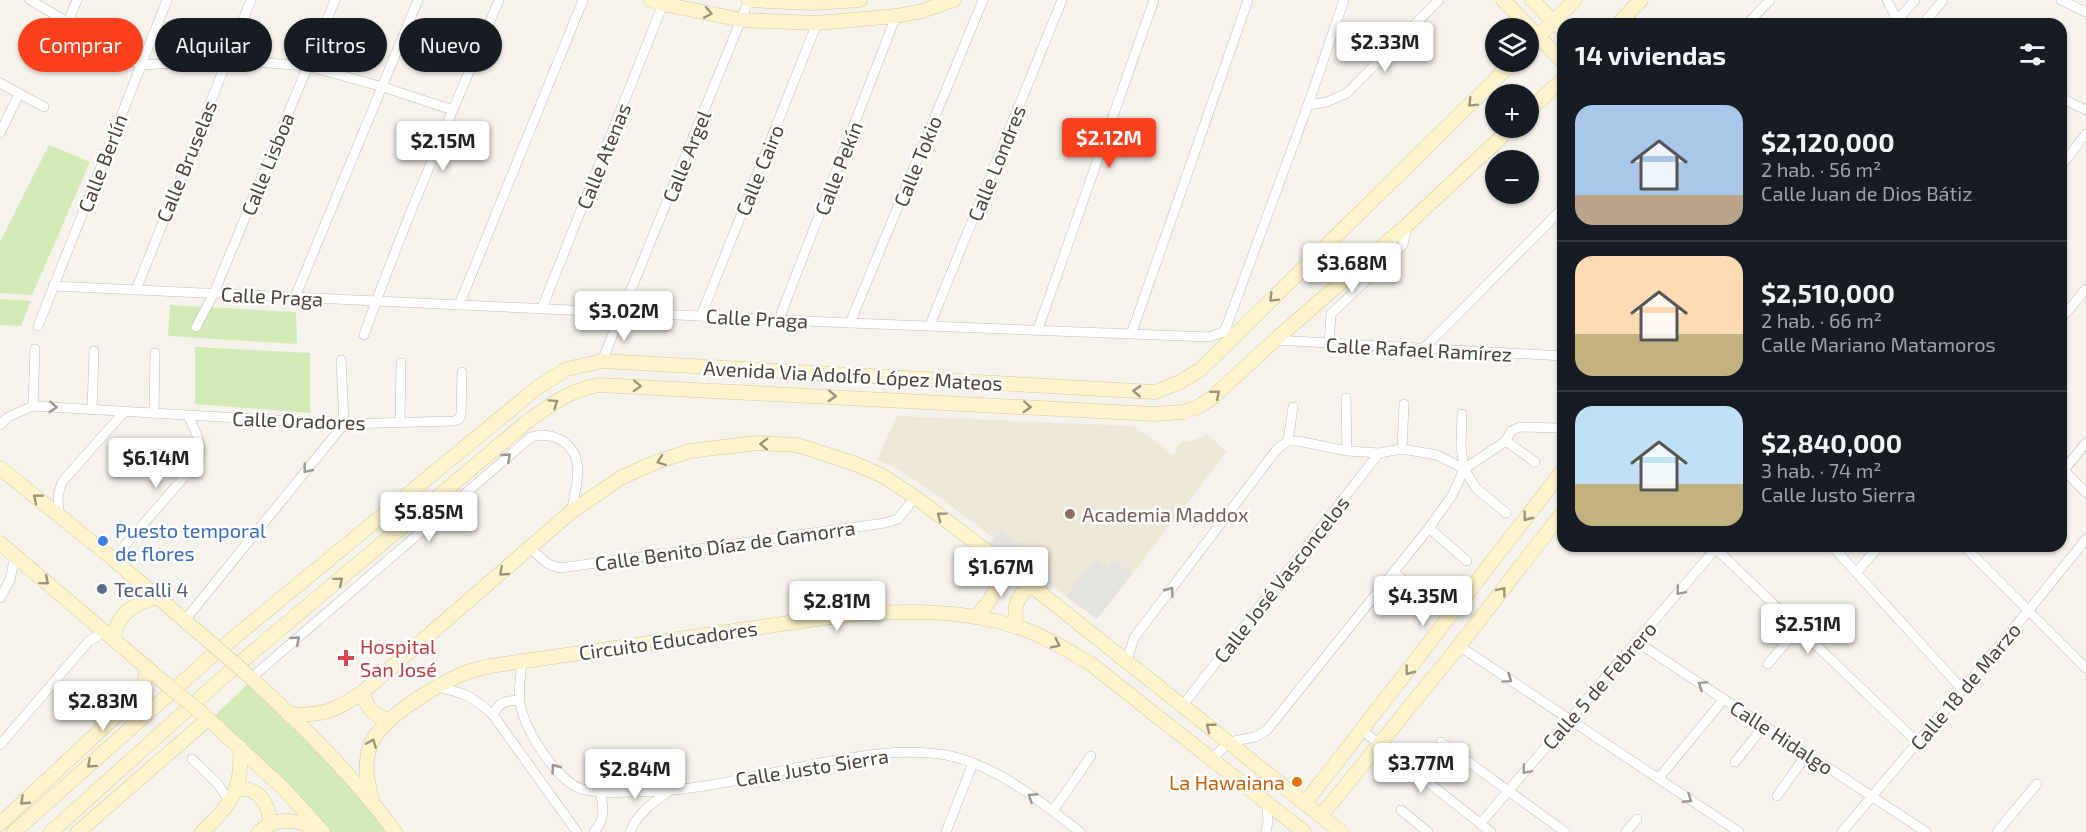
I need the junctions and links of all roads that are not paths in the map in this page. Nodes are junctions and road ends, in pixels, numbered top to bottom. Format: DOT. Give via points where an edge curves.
graph roads {
  1 [pos="30,0"];
  2 [pos="77,0"];
  3 [pos="167,0"];
  4 [pos="251,0"];
  5 [pos="334,0"];
  6 [pos="418,0"];
  7 [pos="499,0"];
  8 [pos="583,0"];
  9 [pos="749,0"];
  10 [pos="860,0"];
  11 [pos="954,0"];
  12 [pos="983,0"];
  13 [pos="1062,0"];
  14 [pos="1154,0"];
  15 [pos="1248,0"];
  16 [pos="1344,0"];
  17 [pos="1439,0"];
  18 [pos="1503,0"];
  19 [pos="1532,0"];
  20 [pos="1575,0"];
  21 [pos="1641,0"];
  22 [pos="1770,0"];
  23 [pos="1887,0"];
  24 [pos="1915,0"];
  25 [pos="1943,0"];
  26 [pos="2061,0"];
  27 [pos="657,2"];
  28 [pos="2085,9"];
  29 [pos="896,16"];
  30 [pos="61,18"];
  31 [pos="70,18"];
  32 [pos="244,18"];
  33 [pos="327,18"];
  34 [pos="1516,18"];
  35 [pos="1563,18"];
  36 [pos="1624,18"];
  37 [pos="1753,18"];
  38 [pos="1896,18"];
  39 [pos="1902,18"];
  40 [pos="1928,18"];
  41 [pos="742,20"];
  42 [pos="817,23"];
  43 [pos="1557,25"];
  44 [pos="1557,27"];
  45 [pos="1539,38"];
  46 [pos="1539,46"];
  47 [pos="143,58"];
  48 [pos="1557,58"];
  49 [pos="137,72"];
  50 [pos="221,72"];
  51 [pos="306,72"];
  52 [pos="329,72"];
  53 [pos="1504,72"];
  54 [pos="0,83"];
  55 [pos="1557,84"];
  56 [pos="383,87"];
  57 [pos="20,94"];
  58 [pos="1539,101"];
  59 [pos="2067,101"];
  60 [pos="1308,105"];
  61 [pos="44,107"];
  62 [pos="453,110"];
  63 [pos="2086,110"];
  64 [pos="0,133"];
  65 [pos="2086,134"];
  66 [pos="1500,138"];
  67 [pos="2067,158"];
  68 [pos="1557,214"];
  69 [pos="1407,225"];
  70 [pos="53,286"];
  71 [pos="2086,289"];
  72 [pos="136,290"];
  73 [pos="214,293"];
  74 [pos="295,297"];
  75 [pos="376,301"];
  76 [pos="459,305"];
  77 [pos="542,309"];
  78 [pos="621,312"];
  79 [pos="2067,312"];
  80 [pos="701,316"];
  81 [pos="779,320"];
  82 [pos="850,323"];
  83 [pos="1227,324"];
  84 [pos="930,325"];
  85 [pos="38,326"];
  86 [pos="196,327"];
  87 [pos="1038,329"];
  88 [pos="1132,332"];
  89 [pos="364,335"];
  90 [pos="1209,336"];
  91 [pos="1275,340"];
  92 [pos="1226,344"];
  93 [pos="1329,344"];
  94 [pos="35,349"];
  95 [pos="1423,349"];
  96 [pos="94,351"];
  97 [pos="155,353"];
  98 [pos="1557,355"];
  99 [pos="341,360"];
  100 [pos="602,361"];
  101 [pos="401,363"];
  102 [pos="462,372"];
  103 [pos="1346,398"];
  104 [pos="1404,404"];
  105 [pos="33,406"];
  106 [pos="1293,407"];
  107 [pos="92,410"];
  108 [pos="124,412"];
  109 [pos="154,414"];
  110 [pos="1462,414"];
  111 [pos="188,416"];
  112 [pos="400,421"];
  113 [pos="344,424"];
  114 [pos="0,425"];
  115 [pos="1556,428"];
  116 [pos="1288,441"];
  117 [pos="1506,441"];
  118 [pos="2086,443"];
  119 [pos="1402,449"];
  120 [pos="1347,451"];
  121 [pos="1379,453"];
  122 [pos="1535,462"];
  123 [pos="2067,464"];
  124 [pos="0,468"];
  125 [pos="1464,469"];
  126 [pos="2067,474"];
  127 [pos="0,477"];
  128 [pos="1557,478"];
  129 [pos="17,482"];
  130 [pos="2086,493"];
  131 [pos="915,497"];
  132 [pos="571,512"];
  133 [pos="1506,513"];
  134 [pos="59,515"];
  135 [pos="1557,520"];
  136 [pos="1429,528"];
  137 [pos="2086,539"];
  138 [pos="0,543"];
  139 [pos="531,549"];
  140 [pos="1712,552"];
  141 [pos="1721,552"];
  142 [pos="1838,552"];
  143 [pos="1874,552"];
  144 [pos="1970,552"];
  145 [pos="15,556"];
  146 [pos="113,559"];
  147 [pos="1467,561"];
  148 [pos="1003,562"];
  149 [pos="1394,572"];
  150 [pos="1857,572"];
  151 [pos="1031,585"];
  152 [pos="159,597"];
  153 [pos="0,598"];
  154 [pos="1425,599"];
  155 [pos="2029,610"];
  156 [pos="975,617"];
  157 [pos="185,620"];
  158 [pos="1017,627"];
  159 [pos="1799,627"];
  160 [pos="109,636"];
  161 [pos="1637,642"];
  162 [pos="1459,646"];
  163 [pos="1127,661"];
  164 [pos="522,662"];
  165 [pos="1767,664"];
  166 [pos="147,668"];
  167 [pos="2086,668"];
  168 [pos="250,677"];
  169 [pos="437,687"];
  170 [pos="1962,689"];
  171 [pos="363,692"];
  172 [pos="1724,699"];
  173 [pos="519,701"];
  174 [pos="1183,705"];
  175 [pos="288,714"];
  176 [pos="493,715"];
  177 [pos="206,717"];
  178 [pos="388,720"];
  179 [pos="1569,720"];
  180 [pos="1764,726"];
  181 [pos="1363,731"];
  182 [pos="1229,742"];
  183 [pos="1441,742"];
  184 [pos="1917,742"];
  185 [pos="1378,744"];
  186 [pos="0,746"];
  187 [pos="240,747"];
  188 [pos="1807,754"];
  189 [pos="1091,756"];
  190 [pos="192,759"];
  191 [pos="1212,759"];
  192 [pos="1735,762"];
  193 [pos="974,764"];
  194 [pos="1658,779"];
  195 [pos="2037,784"];
  196 [pos="237,789"];
  197 [pos="1508,791"];
  198 [pos="600,792"];
  199 [pos="668,792"];
  200 [pos="1777,796"];
  201 [pos="1872,796"];
  202 [pos="372,800"];
  203 [pos="230,802"];
  204 [pos="1267,803"];
  205 [pos="1305,803"];
  206 [pos="1401,810"];
  207 [pos="1053,811"];
  208 [pos="1321,816"];
  209 [pos="1637,819"];
  210 [pos="270,823"];
  211 [pos="0,824"];
  212 [pos="1479,824"];
  213 [pos="1422,830"];
  214 [pos="322,831"];
  215 [pos="14,832"];
  216 [pos="51,832"];
  217 [pos="78,832"];
  218 [pos="202,832"];
  219 [pos="259,832"];
  220 [pos="395,832"];
  221 [pos="577,832"];
  222 [pos="594,832"];
  223 [pos="630,832"];
  224 [pos="946,832"];
  225 [pos="1080,832"];
  226 [pos="1266,832"];
  227 [pos="1304,832"];
  228 [pos="1341,832"];
  229 [pos="1491,832"];
  230 [pos="1565,832"];
  231 [pos="1626,832"];
  232 [pos="1739,832"];
  233 [pos="1842,832"];
  234 [pos="1926,832"];
  235 [pos="1997,832"];
  1 -- 30 [label="street"];
  2 -- 31 [label="street"];
  3 -- 47 [label="street, Calle Berlín"];
  4 -- 32 [label="street, Calle Bruselas"];
  5 -- 33 [label="street, Calle Lisboa"];
  6 -- 56 [label="street"];
  7 -- 62 [label="street"];
  8 -- 76 [label="street"];
  9 -- 10 [label="main road"];
  9 -- 41 [label="street, Calle Argel"];
  11 -- 29 [label="main road"];
  12 -- 82 [label="street, Calle Tokio"];
  13 -- 84 [label="street, Calle Londres"];
  14 -- 87 [label="street"];
  15 -- 88 [label="street"];
  16 -- 60 [label="street"];
  17 -- 60 [label="street" via="1347,93"];
  18 -- 34 [label="main road"];
  19 -- 43 [label="main road"];
  20 -- 35 [label="main road"];
  21 -- 36 [label="main road"];
  22 -- 37 [label="street"];
  23 -- 38 [label="street"];
  24 -- 39 [label="street"];
  25 -- 40 [label="street"];
  26 -- 28 [label="street"];
  27 -- 41 [label="main road, one-way"];
  27 -- 77 [label="street, Calle Atenas"];
  29 -- 42 [label="main road"];
  29 -- 81 [label="street, Calle Pekín"];
  41 -- 42 [label="main road"];
  41 -- 78 [label="street, Calle Argel"];
  42 -- 80 [label="street, Calle Cairo"];
  44 -- 45 [label="main road"];
  46 -- 48 [label="main road"];
  49 -- 70 [label="street, Calle Berlín"];
  50 -- 72 [label="street, Calle Bruselas"];
  51 -- 73 [label="street, Calle Lisboa"];
  52 -- 56 [label="street"];
  53 -- 92 [label="main road, Avenida Via Adolfo López Mateos, one-way"];
  54 -- 57 [label="street"];
  55 -- 58 [label="main road"];
  56 -- 62 [label="street"];
  56 -- 74 [label="street"];
  57 -- 61 [label="street"];
  57 -- 64 [label="street"];
  59 -- 63 [label="street"];
  60 -- 83 [label="street"];
  62 -- 75 [label="street"];
  65 -- 67 [label="street"];
  66 -- 69 [label="main road, Avenida Via Adolfo López Mateos"];
  68 -- 95 [label="street"];
  69 -- 91 [label="main road, Avenida Via Adolfo López Mateos"];
  69 -- 93 [label="street" via="1403,246 1331,314"];
  70 -- 72 [label="street, Calle Praga"];
  70 -- 85 [label="street, Calle Berlín"];
  71 -- 79 [label="street"];
  72 -- 73 [label="street, Calle Praga"];
  73 -- 74 [label="street, Calle Praga"];
  73 -- 86 [label="street, Calle Lisboa"];
  74 -- 75 [label="street, Calle Praga"];
  75 -- 76 [label="street, Calle Praga"];
  75 -- 89 [label="street"];
  76 -- 77 [label="street, Calle Praga"];
  77 -- 78 [label="street, Calle Praga"];
  78 -- 80 [label="street, Calle Praga"];
  78 -- 100 [label="street, Calle Argel"];
  80 -- 81 [label="street, Calle Praga"];
  81 -- 82 [label="street, Calle Praga"];
  82 -- 84 [label="street, Calle Praga"];
  83 -- 90 [label="street" via="1223,332"];
  83 -- 92 [label="street"];
  84 -- 87 [label="street, Calle Praga"];
  87 -- 88 [label="street, Calle Praga"];
  88 -- 90 [label="street, Calle Praga"];
  90 -- 92 [label="street"];
  91 -- 93 [label="street, Calle Rafael Ramírez"];
  216 -- 91 [label="main road, Avenida Via Adolfo López Mateos, one-way" via="229,672 528,421 579,389 599,385 1154,414 1183,412 1213,397"];
  92 -- 100 [label="main road, Avenida Via Adolfo López Mateos, one-way" via="1200,370 1155,392"];
  93 -- 95 [label="street, Calle Rafael Ramírez"];
  94 -- 105 [label="street"];
  95 -- 98 [label="street, Calle Rafael Ramírez"];
  96 -- 107 [label="street"];
  97 -- 109 [label="street"];
  99 -- 113 [label="street"];
  100 -- 215 [label="main road, Avenida Via Adolfo López Mateos, one-way" via="567,369 538,387 213,655"];
  101 -- 112 [label="street"];
  102 -- 112 [label="street, Calle Oradores" via="459,419"];
  103 -- 120 [label="street"];
  104 -- 119 [label="street"];
  105 -- 107 [label="street, Calle Oradores, one-way"];
  105 -- 114 [label="street, Calle Oradores"];
  106 -- 116 [label="street"];
  107 -- 108 [label="street, Calle Oradores"];
  108 -- 109 [label="street, Calle Oradores"];
  108 -- 134 [label="street" via="62,482"];
  109 -- 111 [label="street, Calle Oradores"];
  110 -- 125 [label="street"];
  111 -- 113 [label="street, Calle Oradores"];
  111 -- 146 [label="street" via="199,439 198,461"];
  112 -- 113 [label="street, Calle Oradores"];
  113 -- 157 [label="street, one-way"];
  115 -- 117 [label="street" via="1520,427 1511,431"];
  116 -- 120 [label="street"];
  163 -- 116 [label="street, one-way" via="1134,638 1277,449"];
  117 -- 122 [label="street"];
  117 -- 125 [label="street"];
  118 -- 123 [label="street"];
  119 -- 121 [label="street"];
  119 -- 125 [label="street" via="1437,455"];
  120 -- 121 [label="street"];
  121 -- 174 [label="street, Calle José Vasconcelos"];
  124 -- 129 [label="main road, Circuito Educadores"];
  125 -- 133 [label="street" via="1476,488"];
  125 -- 136 [label="street" via="1453,494"];
  126 -- 130 [label="street"];
  127 -- 129 [label="main road"];
  128 -- 181 [label="main road, one-way"];
  134 -- 129 [label="main road, Circuito Educadores, one-way"];
  131 -- 132 [label="main road, one-way" via="883,476 821,452 797,445 756,444 690,451 659,461 622,477"];
  131 -- 139 [label="street, Calle Benito Díaz de Gamorra" via="898,519 885,523 560,568 548,564"];
  148 -- 131 [label="main road, one-way"];
  132 -- 139 [label="main road"];
  168 -- 132 [label="street, one-way" via="531,437 553,436 574,454 579,470"];
  134 -- 146 [label="main road, Circuito Educadores"];
  162 -- 135 [label="main road, one-way"];
  136 -- 147 [label="street"];
  136 -- 149 [label="street"];
  137 -- 155 [label="street, Calle 18 de Marzo"];
  138 -- 145 [label="main road"];
  139 -- 171 [label="main road, one-way"];
  140 -- 161 [label="street, Calle 5 de Febrero, one-way"];
  141 -- 159 [label="street"];
  142 -- 150 [label="street"];
  143 -- 150 [label="street"];
  144 -- 155 [label="street"];
  145 -- 153 [label="street" via="10,579"];
  145 -- 160 [label="main road, one-way"];
  146 -- 152 [label="main road, Circuito Educadores"];
  148 -- 151 [label="main road"];
  148 -- 156 [label="main road" via="995,593"];
  149 -- 154 [label="street"];
  149 -- 182 [label="street" via="1267,730 1256,737"];
  150 -- 170 [label="street"];
  151 -- 158 [label="main road" via="1016,603"];
  151 -- 163 [label="main road"];
  152 -- 157 [label="main road, Circuito Educadores"];
  152 -- 160 [label="main road" via="129,608"];
  155 -- 167 [label="street"];
  155 -- 170 [label="street, Calle 18 de Marzo"];
  156 -- 158 [label="main road, Circuito Educadores"];
  156 -- 164 [label="main road, Circuito Educadores" via="910,611 852,614"];
  157 -- 168 [label="main road, Circuito Educadores, bridge"];
  158 -- 191 [label="main road, Circuito Educadores, one-way" via="1058,644 1091,664"];
  159 -- 165 [label="street"];
  159 -- 184 [label="street"];
  160 -- 166 [label="main road"];
  160 -- 186 [label="street" via="89,641"];
  172 -- 161 [label="street, Calle Hidalgo, one-way"];
  161 -- 179 [label="street, Calle 5 de Febrero"];
  162 -- 179 [label="street, one-way"];
  162 -- 185 [label="main road"];
  163 -- 174 [label="main road"];
  164 -- 169 [label="main road, Circuito Educadores" via="464,673"];
  164 -- 173 [label="street, Calle Justo Sierra"];
  166 -- 177 [label="main road, bridge"];
  166 -- 211 [label="main road, one-way" via="144,685 136,697"];
  168 -- 175 [label="main road, Circuito Educadores"];
  169 -- 176 [label="street" via="464,692"];
  169 -- 178 [label="main road, Circuito Educadores"];
  170 -- 184 [label="street, Calle 18 de Marzo"];
  171 -- 175 [label="main road" via="328,712"];
  171 -- 178 [label="main road" via="370,710"];
  172 -- 180 [label="street, Calle Hidalgo"];
  172 -- 194 [label="street"];
  173 -- 176 [label="street" via="506,701"];
  198 -- 173 [label="street, Calle Justo Sierra, one-way" via="577,788 557,772 529,730"];
  182 -- 174 [label="main road, one-way"];
  175 -- 202 [label="main road, Circuito Educadores"];
  176 -- 221 [label="street"];
  177 -- 187 [label="main road"];
  177 -- 217 [label="main road"];
  202 -- 178 [label="main road, Circuito Educadores, one-way" via="365,770 371,743"];
  179 -- 194 [label="street"];
  179 -- 197 [label="street, Calle 5 de Febrero, one-way"];
  180 -- 188 [label="street, Calle Hidalgo"];
  180 -- 192 [label="street"];
  181 -- 185 [label="street"];
  181 -- 205 [label="main road"];
  182 -- 191 [label="street"];
  182 -- 205 [label="main road"];
  183 -- 197 [label="street"];
  184 -- 201 [label="street, Calle 18 de Marzo"];
  185 -- 208 [label="main road"];
  185 -- 212 [label="street"];
  187 -- 196 [label="main road" via="241,777"];
  187 -- 214 [label="main road"];
  188 -- 200 [label="street"];
  188 -- 201 [label="street, Calle Hidalgo"];
  189 -- 207 [label="street"];
  190 -- 203 [label="street"];
  191 -- 204 [label="main road, Circuito Educadores"];
  193 -- 199 [label="street, Calle Justo Sierra" via="946,755 865,754"];
  207 -- 193 [label="street, Calle Justo Sierra, one-way"];
  193 -- 224 [label="street"];
  194 -- 232 [label="street, one-way"];
  195 -- 235 [label="street"];
  196 -- 203 [label="main road"];
  196 -- 210 [label="main road" via="248,789 261,796"];
  197 -- 212 [label="street, Calle 5 de Febrero"];
  197 -- 230 [label="street"];
  198 -- 199 [label="street, Calle Justo Sierra"];
  198 -- 222 [label="street" via="604,810"];
  199 -- 223 [label="street, Calle Justo Sierra" via="648,806"];
  201 -- 233 [label="street, Calle 18 de Marzo"];
  201 -- 234 [label="street, Calle Hidalgo"];
  202 -- 220 [label="main road, Circuito Educadores"];
  203 -- 218 [label="main road"];
  204 -- 226 [label="street"];
  204 -- 227 [label="main road, Circuito Educadores"];
  205 -- 208 [label="main road"];
  206 -- 213 [label="street"];
  207 -- 225 [label="street, Calle Justo Sierra"];
  208 -- 228 [label="main road"];
  209 -- 231 [label="street"];
  210 -- 214 [label="main road" via="295,822"];
  210 -- 219 [label="main road"];
  212 -- 229 [label="street"];
}
